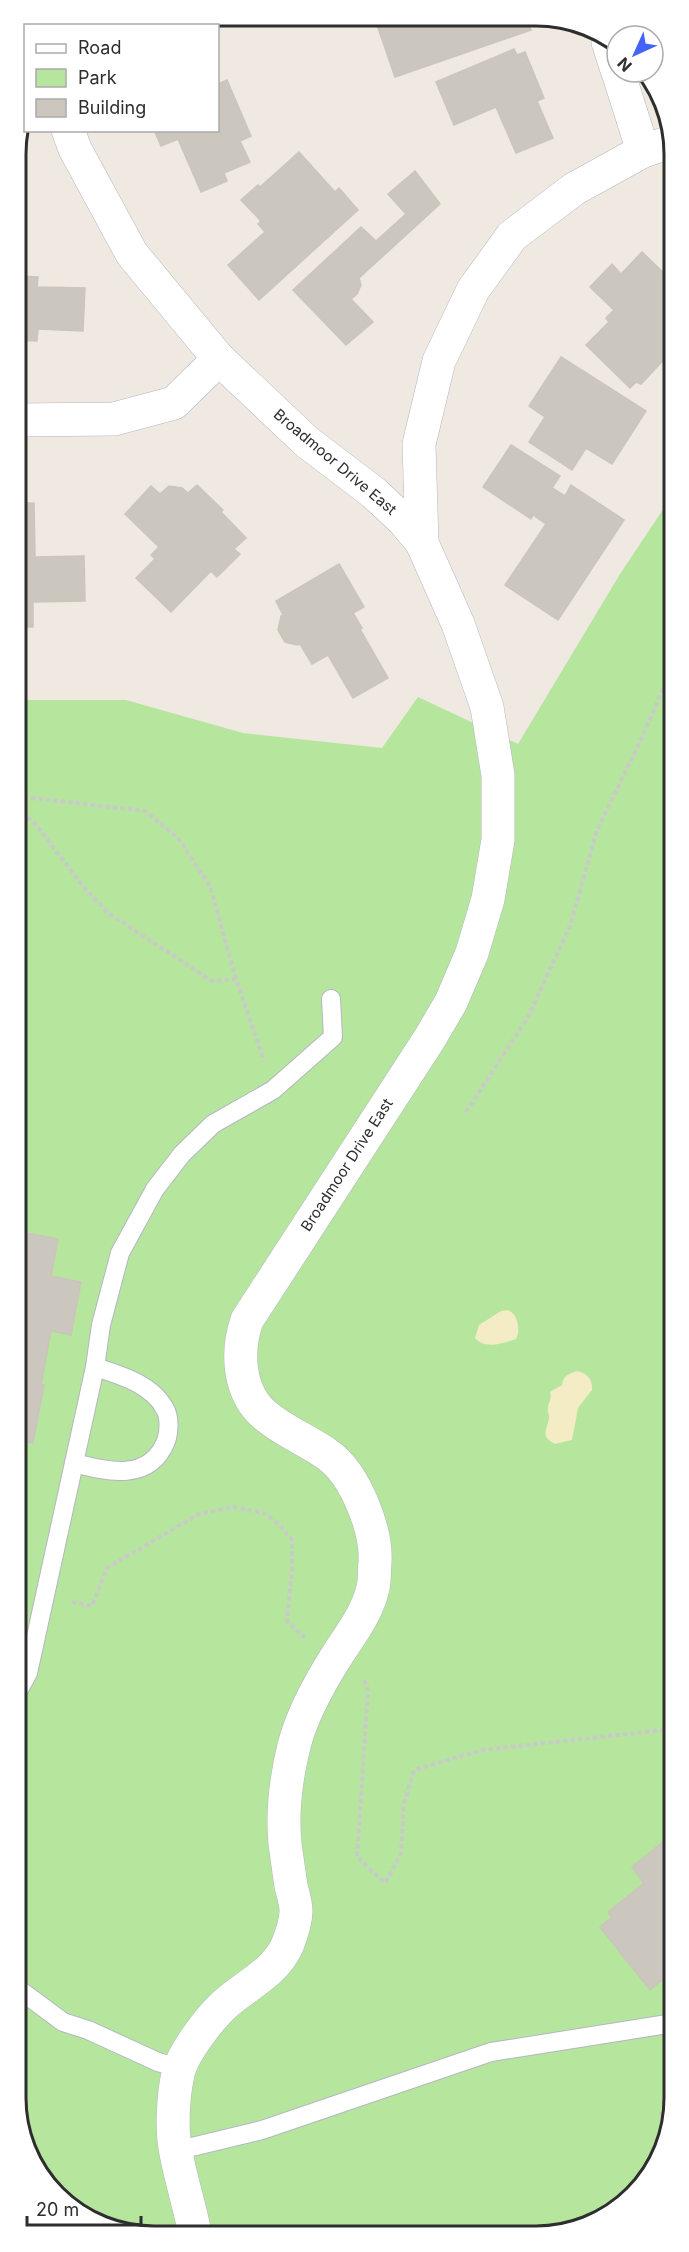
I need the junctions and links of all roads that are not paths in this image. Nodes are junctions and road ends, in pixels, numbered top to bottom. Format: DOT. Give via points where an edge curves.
graph roads {
  1 [pos="624,84"];
  2 [pos="69,132"];
  3 [pos="657,146"];
  4 [pos="219,359"];
  5 [pos="26,420"];
  6 [pos="422,543"];
  7 [pos="331,999"];
  8 [pos="95,1367"];
  9 [pos="74,1463"];
  10 [pos="26,1677"];
  11 [pos="26,1995"];
  12 [pos="663,2025"];
  13 [pos="179,2068"];
  14 [pos="175,2151"];
  15 [pos="193,2226"];
  1 -- 3 [label="street"];
  2 -- 4 [label="street, Broadmoor Drive East" via="132,254"];
  3 -- 6 [label="street" via="574,189 512,236 473,290 440,361 419,444"];
  4 -- 5 [label="street" via="174,403 114,419"];
  4 -- 6 [label="street, Broadmoor Drive East" via="307,442 374,493"];
  6 -- 13 [label="street, Broadmoor Drive East" via="458,624 487,707 498,775 498,840 488,899 451,1002 271,1281 243,1331 241,1370 254,1402 264,1415 340,1465 361,1502 375,1557 373,1587 363,1616 310,1702 294,1745 284,1796 285,1842 296,1910 286,1947 264,1975 217,2011"];
  7 -- 8 [label="lane" via="333,1037 273,1090 213,1124 154,1189 120,1253"];
  8 -- 9 [label="lane"];
  8 -- 9 [label="lane" via="130,1378 149,1391 166,1410 169,1433 161,1453 148,1464 124,1472"];
  9 -- 10 [label="lane"];
  11 -- 13 [label="lane" via="63,2022"];
  12 -- 14 [label="lane" via="491,2052 262,2130"];
  13 -- 14 [label="street, Broadmoor Drive East" via="173,2115"];
  14 -- 15 [label="street, Broadmoor Drive East"];
}
